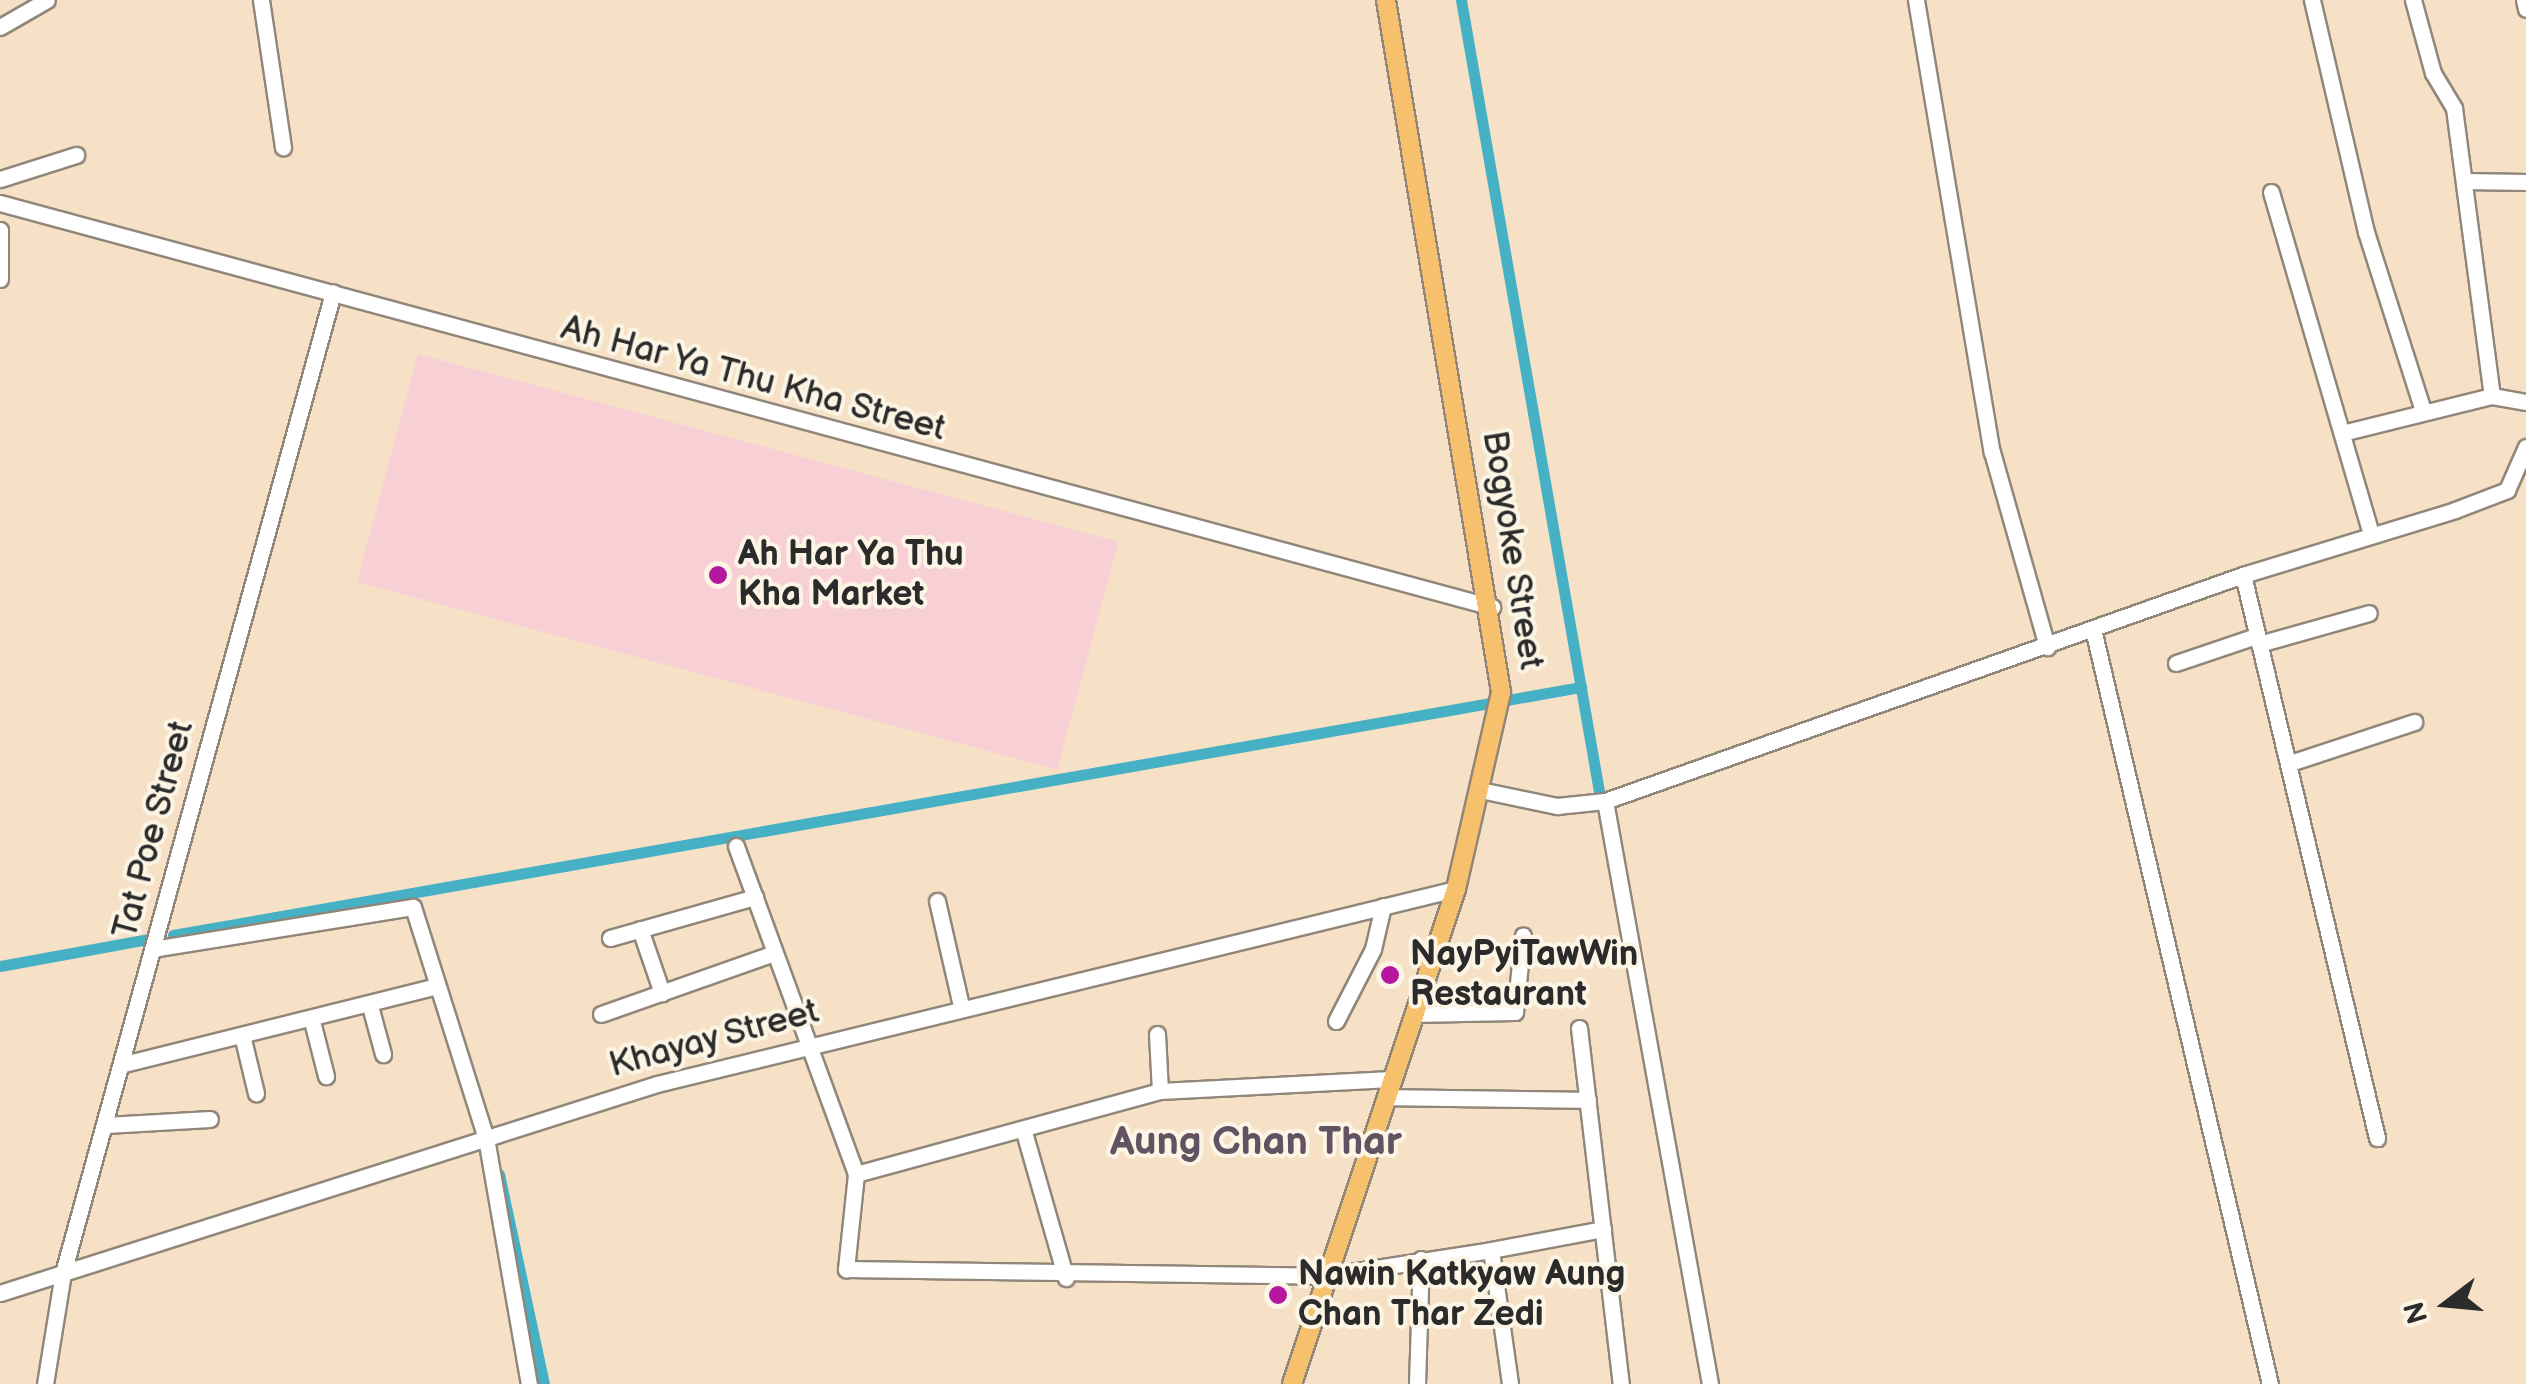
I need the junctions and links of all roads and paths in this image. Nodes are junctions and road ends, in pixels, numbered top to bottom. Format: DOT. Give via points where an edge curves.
graph roads {
  1 [pos="47,0"];
  2 [pos="261,0"];
  3 [pos="1386,0"];
  4 [pos="1916,0"];
  5 [pos="2312,0"];
  6 [pos="2413,0"];
  7 [pos="2524,0"];
  8 [pos="2526,9"];
  9 [pos="0,27"];
  10 [pos="283,147"];
  11 [pos="76,155"];
  12 [pos="0,180"];
  13 [pos="2464,182"];
  14 [pos="2526,182"];
  15 [pos="2272,192"];
  16 [pos="1,207"];
  17 [pos="0,230"];
  18 [pos="0,279"];
  19 [pos="332,293"];
  20 [pos="2492,396"];
  21 [pos="2526,402"];
  22 [pos="2423,410"];
  23 [pos="2342,433"];
  24 [pos="2526,447"];
  25 [pos="2371,536"];
  26 [pos="2244,575"];
  27 [pos="1492,607"];
  28 [pos="2369,614"];
  29 [pos="2093,629"];
  30 [pos="2258,640"];
  31 [pos="2047,647"];
  32 [pos="2176,663"];
  33 [pos="2414,722"];
  34 [pos="2290,763"];
  35 [pos="1484,791"];
  36 [pos="1602,803"];
  37 [pos="736,846"];
  38 [pos="1456,889"];
  39 [pos="755,897"];
  40 [pos="937,901"];
  41 [pos="1383,906"];
  42 [pos="640,929"];
  43 [pos="1524,936"];
  44 [pos="610,938"];
  45 [pos="153,949"];
  46 [pos="774,954"];
  47 [pos="436,986"];
  48 [pos="662,994"];
  49 [pos="370,1006"];
  50 [pos="962,1006"];
  51 [pos="602,1014"];
  52 [pos="1413,1014"];
  53 [pos="312,1021"];
  54 [pos="1336,1021"];
  55 [pos="1579,1028"];
  56 [pos="1158,1034"];
  57 [pos="243,1039"];
  58 [pos="809,1043"];
  59 [pos="384,1054"];
  60 [pos="124,1064"];
  61 [pos="326,1076"];
  62 [pos="1388,1088"];
  63 [pos="1160,1091"];
  64 [pos="256,1093"];
  65 [pos="1588,1100"];
  66 [pos="210,1120"];
  67 [pos="106,1125"];
  68 [pos="1024,1132"];
  69 [pos="486,1138"];
  70 [pos="2377,1138"];
  71 [pos="856,1174"];
  72 [pos="1603,1229"];
  73 [pos="1492,1250"];
  74 [pos="1421,1259"];
  75 [pos="63,1274"];
  76 [pos="1324,1276"];
  77 [pos="1066,1278"];
  78 [pos="0,1292"];
  79 [pos="44,1384"];
  80 [pos="528,1384"];
  81 [pos="1292,1384"];
  82 [pos="1417,1384"];
  83 [pos="1510,1384"];
  84 [pos="1621,1384"];
  85 [pos="1710,1384"];
  86 [pos="2270,1384"];
  1 -- 9 [label="street"];
  2 -- 10 [label="street"];
  3 -- 27 [label="main road, Bogyoke Street"];
  4 -- 31 [label="street" via="1992,452"];
  5 -- 22 [label="street" via="2366,232"];
  6 -- 13 [label="street" via="2433,73 2454,108"];
  7 -- 8 [label="street"];
  11 -- 12 [label="street"];
  13 -- 14 [label="street"];
  13 -- 20 [label="street"];
  15 -- 23 [label="street"];
  16 -- 19 [label="street, Ah Har Ya Thu Kha Street"];
  17 -- 18 [label="street"];
  19 -- 27 [label="street, Ah Har Ya Thu Kha Street"];
  19 -- 45 [label="street, Tat Poe Street"];
  20 -- 21 [label="street"];
  20 -- 22 [label="street"];
  22 -- 23 [label="street"];
  23 -- 25 [label="street"];
  24 -- 25 [label="street" via="2508,490"];
  25 -- 26 [label="street"];
  26 -- 29 [label="street"];
  26 -- 30 [label="street"];
  27 -- 35 [label="main road, Bogyoke Street" via="1501,692"];
  28 -- 30 [label="street"];
  29 -- 31 [label="street"];
  29 -- 86 [label="street"];
  30 -- 32 [label="street"];
  30 -- 34 [label="street"];
  31 -- 36 [label="street"];
  33 -- 34 [label="street"];
  34 -- 70 [label="street"];
  35 -- 36 [label="street"];
  35 -- 38 [label="main road, Bogyoke Street"];
  36 -- 85 [label="street"];
  37 -- 39 [label="street"];
  38 -- 41 [label="street, Khayay Street"];
  38 -- 52 [label="main road, Bogyoke Street"];
  39 -- 42 [label="street"];
  39 -- 46 [label="street"];
  40 -- 50 [label="street"];
  41 -- 50 [label="street, Khayay Street"];
  41 -- 54 [label="street" via="1374,949"];
  42 -- 44 [label="street"];
  42 -- 48 [label="street"];
  43 -- 52 [label="street" via="1515,1012"];
  45 -- 47 [label="street" via="408,905"];
  45 -- 60 [label="street, Tat Poe Street"];
  46 -- 48 [label="street"];
  46 -- 58 [label="street"];
  47 -- 49 [label="street"];
  47 -- 69 [label="street"];
  48 -- 51 [label="street"];
  49 -- 53 [label="street"];
  49 -- 59 [label="street"];
  50 -- 58 [label="street, Khayay Street"];
  52 -- 62 [label="main road, Bogyoke Street"];
  53 -- 57 [label="street"];
  53 -- 61 [label="street"];
  55 -- 65 [label="street"];
  56 -- 63 [label="street"];
  57 -- 60 [label="street"];
  57 -- 64 [label="street"];
  58 -- 69 [label="street, Khayay Street"];
  58 -- 71 [label="street"];
  60 -- 67 [label="street, Tat Poe Street"];
  62 -- 63 [label="street"];
  62 -- 65 [label="street"];
  62 -- 76 [label="main road, Bogyoke Street"];
  63 -- 68 [label="street"];
  65 -- 72 [label="street"];
  66 -- 67 [label="street"];
  67 -- 75 [label="street, Tat Poe Street"];
  68 -- 71 [label="street"];
  68 -- 77 [label="street"];
  69 -- 75 [label="street, Khayay Street"];
  69 -- 80 [label="street"];
  71 -- 77 [label="street" via="846,1269"];
  72 -- 73 [label="street"];
  72 -- 84 [label="street"];
  73 -- 74 [label="street"];
  73 -- 83 [label="street"];
  74 -- 76 [label="street"];
  74 -- 82 [label="street"];
  75 -- 78 [label="street, Khayay Street"];
  75 -- 79 [label="street, Tat Poe Street"];
  76 -- 77 [label="street"];
  76 -- 81 [label="main road, Bogyoke Street"];
}
